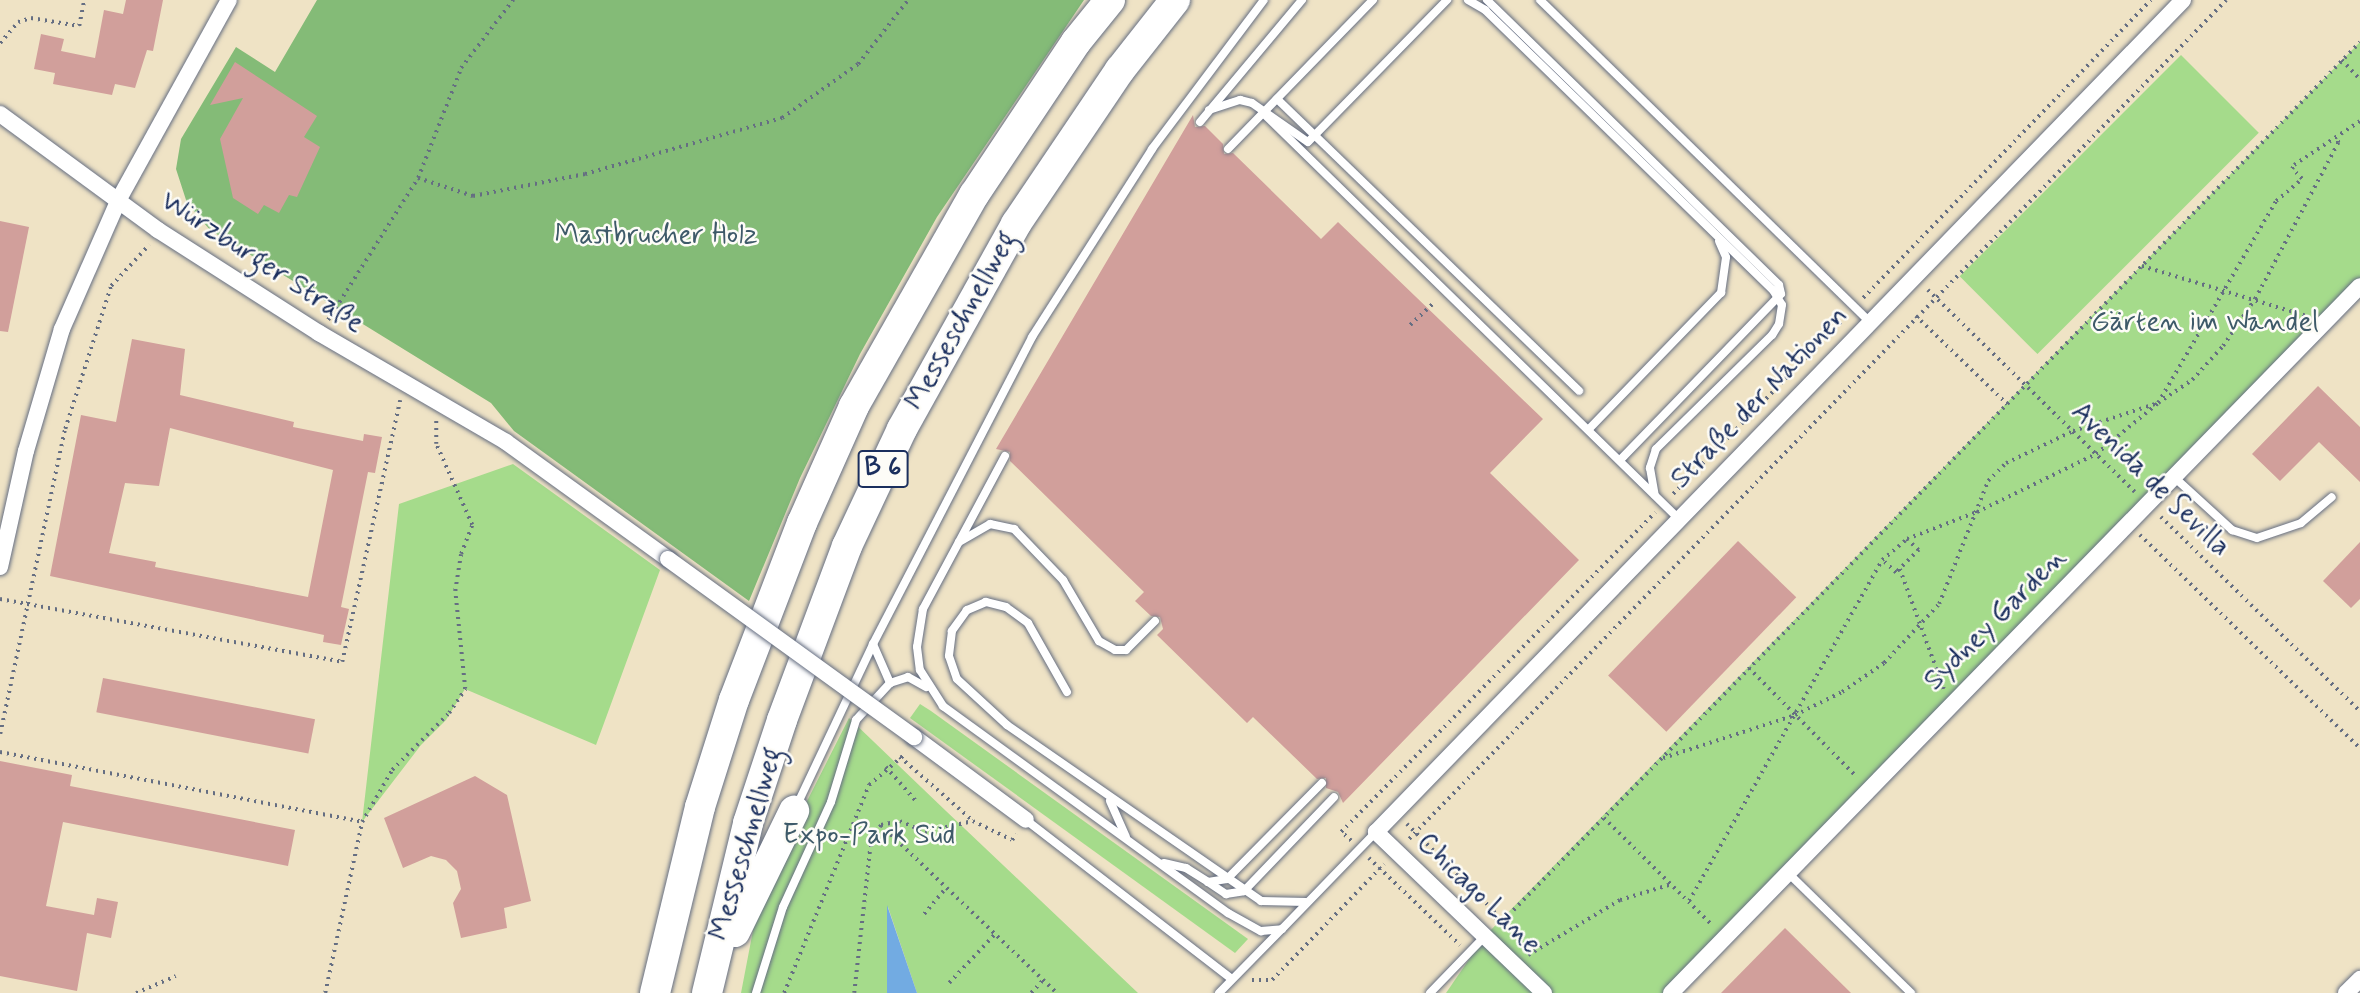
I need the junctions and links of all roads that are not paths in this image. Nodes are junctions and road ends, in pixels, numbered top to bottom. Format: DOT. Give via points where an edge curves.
graph roads {
  1 [pos="229,0"];
  2 [pos="1110,0"];
  3 [pos="1175,0"];
  4 [pos="1265,0"];
  5 [pos="1302,0"];
  6 [pos="1373,0"];
  7 [pos="1447,0"];
  8 [pos="1468,0"];
  9 [pos="1487,0"];
  10 [pos="1540,0"];
  11 [pos="2182,0"];
  12 [pos="1277,99"];
  13 [pos="1209,110"];
  14 [pos="1263,113"];
  15 [pos="0,114"];
  16 [pos="1200,122"];
  17 [pos="1228,149"];
  18 [pos="119,199"];
  19 [pos="1716,235"];
  20 [pos="2360,286"];
  21 [pos="1870,322"];
  22 [pos="1579,391"];
  23 [pos="1589,429"];
  24 [pos="1004,456"];
  25 [pos="1620,460"];
  26 [pos="2174,477"];
  27 [pos="1655,495"];
  28 [pos="2332,497"];
  29 [pos="1680,520"];
  30 [pos="956,544"];
  31 [pos="0,567"];
  32 [pos="1155,621"];
  33 [pos="873,644"];
  34 [pos="890,683"];
  35 [pos="929,690"];
  36 [pos="1067,692"];
  37 [pos="1322,783"];
  38 [pos="1334,796"];
  39 [pos="1108,799"];
  40 [pos="794,811"];
  41 [pos="1026,820"];
  42 [pos="1376,832"];
  43 [pos="1128,840"];
  44 [pos="1158,861"];
  45 [pos="1786,871"];
  46 [pos="1227,879"];
  47 [pos="1208,883"];
  48 [pos="1244,891"];
  49 [pos="1306,902"];
  50 [pos="1282,929"];
  51 [pos="1485,936"];
  52 [pos="1232,979"];
  53 [pos="2360,979"];
  54 [pos="655,993"];
  55 [pos="707,993"];
  56 [pos="757,993"];
  57 [pos="1219,993"];
  58 [pos="1430,993"];
  59 [pos="1544,993"];
  60 [pos="1671,993"];
  61 [pos="1911,993"];
  62 [pos="2346,993"];
  1 -- 18 [label="street"];
  2 -- 54 [label="highway, Messeschnellweg / B 6" via="1076,42 974,195 854,406 802,523 734,700 697,820"];
  3 -- 55 [label="highway, Messeschnellweg / B 6" via="1120,70 1016,224 902,429 847,546 782,720 748,822"];
  4 -- 33 [label="lane" via="1152,149 1073,269 986,422"];
  5 -- 13 [label="lane"];
  6 -- 12 [label="lane"];
  7 -- 13 [label="lane" via="1308,142 1252,103 1240,100"];
  8 -- 19 [label="lane" via="1485,10"];
  9 -- 25 [label="lane" via="1779,285 1781,294"];
  10 -- 21 [label="lane"];
  11 -- 21 [label="street, Straße der Nationen"];
  12 -- 14 [label="lane"];
  12 -- 22 [label="lane"];
  13 -- 16 [label="lane"];
  14 -- 17 [label="lane"];
  14 -- 23 [label="lane"];
  15 -- 18 [label="street, Würzburger Straße"];
  18 -- 31 [label="street" via="62,329 26,451"];
  18 -- 41 [label="street, Würzburger Straße, bridge" via="158,230 319,333 506,442"];
  19 -- 23 [label="lane" via="1726,257 1721,293"];
  19 -- 27 [label="lane" via="1773,290 1783,313 1772,335 1656,449 1650,468"];
  20 -- 26 [label="street, Sydney Garden"];
  21 -- 29 [label="street, Straße der Nationen"];
  23 -- 25 [label="lane"];
  24 -- 30 [label="lane"];
  25 -- 27 [label="lane"];
  26 -- 28 [label="lane" via="2232,530 2257,538 2281,534"];
  26 -- 45 [label="street, Sydney Garden"];
  27 -- 29 [label="lane"];
  29 -- 42 [label="street, Straße der Nationen"];
  30 -- 32 [label="lane" via="990,524 1014,529 1063,580 1099,641 1115,650 1126,650"];
  30 -- 35 [label="lane" via="923,609 917,647"];
  33 -- 34 [label="lane"];
  33 -- 40 [label="lane"];
  34 -- 35 [label="lane" via="908,677"];
  34 -- 56 [label="lane" via="856,720 831,802 783,907"];
  35 -- 43 [label="lane" via="943,706"];
  36 -- 39 [label="lane" via="1028,623 1006,607 986,603 967,610 952,631 949,656 957,679 974,698"];
  37 -- 46 [label="lane"];
  38 -- 48 [label="lane"];
  39 -- 43 [label="lane"];
  39 -- 46 [label="lane"];
  40 -- 55 [label="highway"];
  41 -- 52 [label="lane"];
  42 -- 49 [label="lane"];
  42 -- 51 [label="street, Chicago Lane"];
  43 -- 44 [label="lane"];
  44 -- 47 [label="lane" via="1186,869"];
  44 -- 50 [label="lane" via="1244,923 1261,931"];
  45 -- 60 [label="street, Sydney Garden"];
  45 -- 61 [label="lane"];
  46 -- 47 [label="lane"];
  46 -- 48 [label="lane"];
  47 -- 48 [label="lane" via="1226,894"];
  48 -- 49 [label="lane" via="1261,901"];
  49 -- 50 [label="lane"];
  50 -- 52 [label="lane"];
  51 -- 58 [label="lane"];
  51 -- 59 [label="street, Chicago Lane"];
  52 -- 57 [label="lane"];
  53 -- 62 [label="street"];
}
